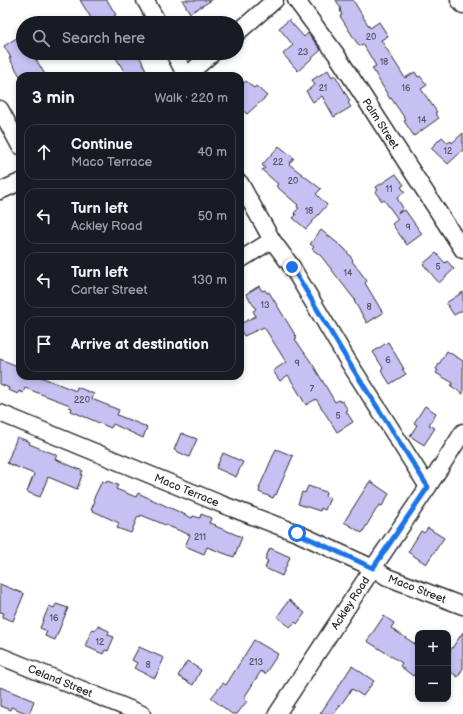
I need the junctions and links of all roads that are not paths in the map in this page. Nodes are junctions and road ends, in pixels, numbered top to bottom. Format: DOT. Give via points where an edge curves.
graph roads {
  1 [pos="145,0"];
  2 [pos="275,0"];
  3 [pos="296,0"];
  4 [pos="459,0"];
  5 [pos="463,5"];
  6 [pos="154,16"];
  7 [pos="244,27"];
  8 [pos="178,60"];
  9 [pos="205,60"];
  10 [pos="184,72"];
  11 [pos="191,72"];
  12 [pos="0,110"];
  13 [pos="16,139"];
  14 [pos="16,184"];
  15 [pos="244,190"];
  16 [pos="0,192"];
  17 [pos="272,240"];
  18 [pos="463,250"];
  19 [pos="244,258"];
  20 [pos="0,413"];
  21 [pos="463,432"];
  22 [pos="428,487"];
  23 [pos="373,568"];
  24 [pos="463,606"];
  25 [pos="0,656"];
  26 [pos="142,714"];
  27 [pos="278,714"];
  1 -- 6 [label="street"];
  2 -- 7 [label="street"];
  3 -- 18 [label="street, Palm Street" via="340,60"];
  4 -- 5 [label="street"];
  8 -- 10 [label="street"];
  9 -- 11 [label="street"];
  12 -- 13 [label="street"];
  14 -- 16 [label="street"];
  15 -- 17 [label="street"];
  17 -- 19 [label="street"];
  17 -- 22 [label="street" via="292,267"];
  20 -- 23 [label="street, Maco Terrace" via="297,533"];
  21 -- 22 [label="street, Ackley Road"];
  22 -- 23 [label="street, Ackley Road"];
  23 -- 24 [label="street, Maco Street" via="387,577"];
  23 -- 27 [label="street, Ackley Road"];
  25 -- 26 [label="street, Celand Street"];
}
